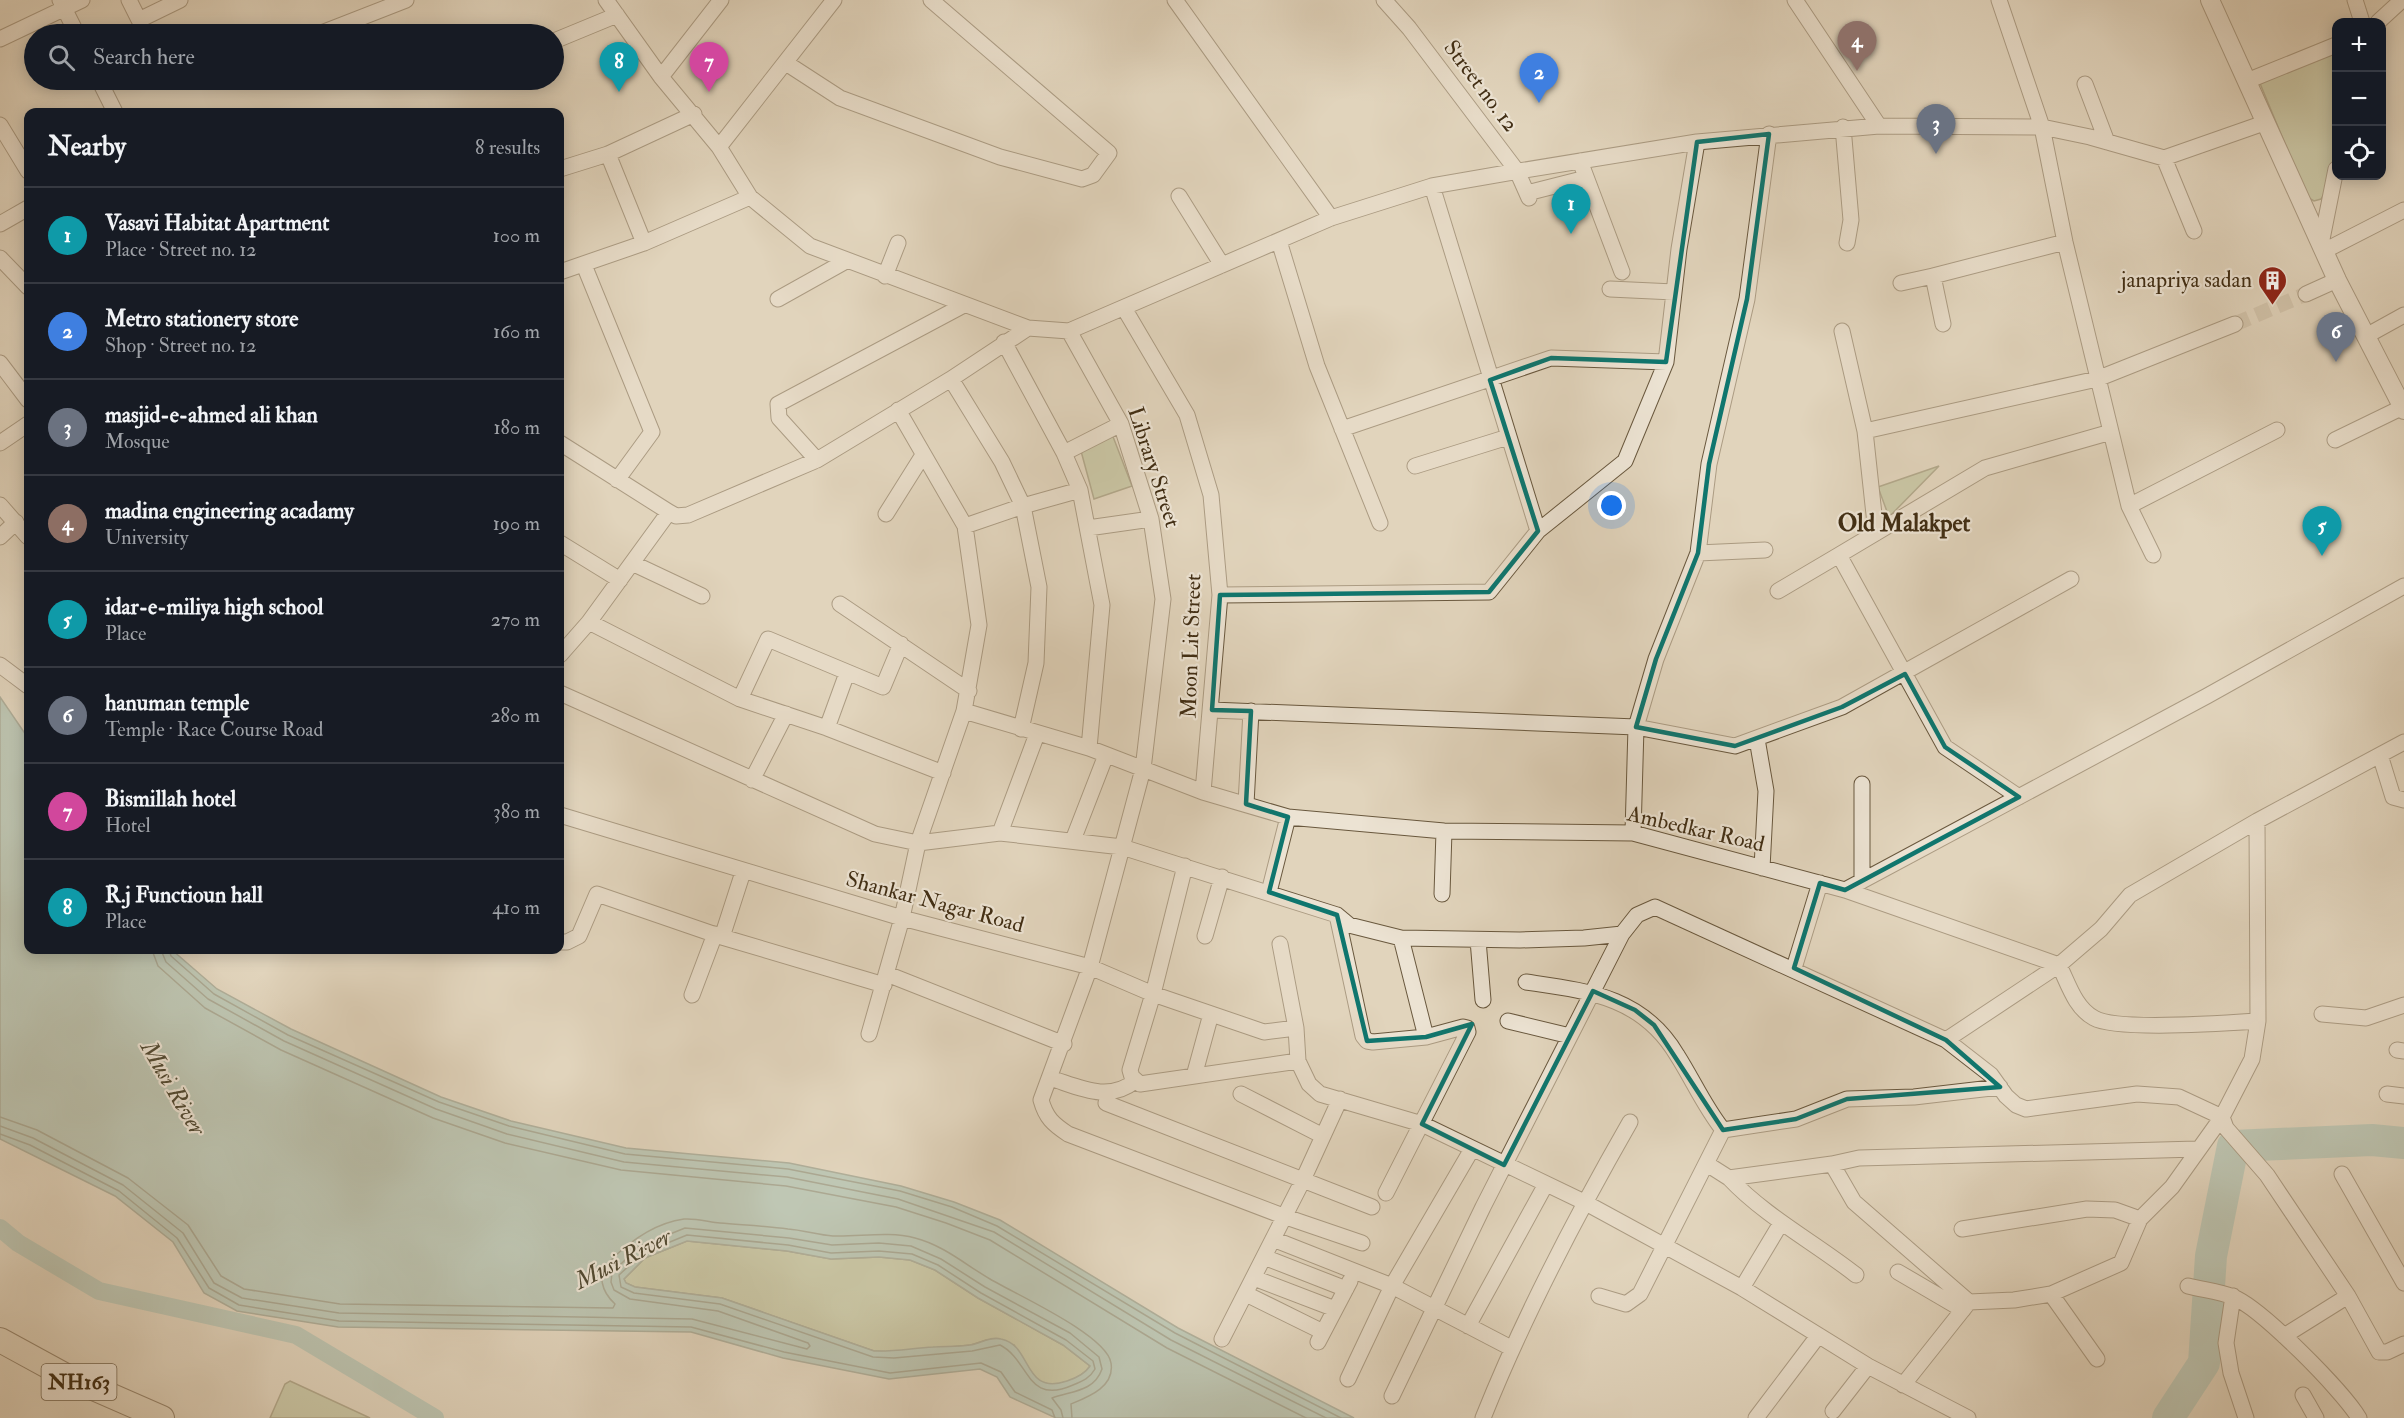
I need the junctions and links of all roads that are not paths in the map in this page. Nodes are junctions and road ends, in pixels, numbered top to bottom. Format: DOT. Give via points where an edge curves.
graph roads {
  1 [pos="82,0"];
  2 [pos="129,0"];
  3 [pos="180,0"];
  4 [pos="406,0"];
  5 [pos="606,0"];
  6 [pos="721,0"];
  7 [pos="834,0"];
  8 [pos="931,0"];
  9 [pos="1175,0"];
  10 [pos="1384,0"];
  11 [pos="1795,0"];
  12 [pos="1999,0"];
  13 [pos="2210,0"];
  14 [pos="2355,0"];
  15 [pos="2402,0"];
  16 [pos="62,4"];
  17 [pos="617,15"];
  18 [pos="2361,18"];
  19 [pos="2382,18"];
  20 [pos="27,24"];
  21 [pos="72,24"];
  22 [pos="345,24"];
  23 [pos="24,25"];
  24 [pos="564,37"];
  25 [pos="0,39"];
  26 [pos="2332,47"];
  27 [pos="786,63"];
  28 [pos="661,77"];
  29 [pos="2247,81"];
  30 [pos="2085,84"];
  31 [pos="104,90"];
  32 [pos="113,108"];
  33 [pos="694,114"];
  34 [pos="2264,123"];
  35 [pos="0,125"];
  36 [pos="1879,126"];
  37 [pos="1843,127"];
  38 [pos="2042,127"];
  39 [pos="1769,134"];
  40 [pos="1697,142"];
  41 [pos="2106,142"];
  42 [pos="718,147"];
  43 [pos="608,154"];
  44 [pos="2164,158"];
  45 [pos="24,161"];
  46 [pos="1580,161"];
  47 [pos="564,168"];
  48 [pos="1517,171"];
  49 [pos="1586,178"];
  50 [pos="2335,180"];
  51 [pos="1432,186"];
  52 [pos="1179,196"];
  53 [pos="750,197"];
  54 [pos="24,210"];
  55 [pos="2404,210"];
  56 [pos="1331,218"];
  57 [pos="0,224"];
  58 [pos="2194,231"];
  59 [pos="1279,241"];
  60 [pos="2065,242"];
  61 [pos="644,243"];
  62 [pos="898,243"];
  63 [pos="1847,243"];
  64 [pos="2322,247"];
  65 [pos="0,258"];
  66 [pos="846,261"];
  67 [pos="584,265"];
  68 [pos="1222,266"];
  69 [pos="564,271"];
  70 [pos="1622,272"];
  71 [pos="885,276"];
  72 [pos="1933,276"];
  73 [pos="2337,280"];
  74 [pos="24,281"];
  75 [pos="1902,283"];
  76 [pos="1610,289"];
  77 [pos="1674,292"];
  78 [pos="2306,294"];
  79 [pos="778,299"];
  80 [pos="964,305"];
  81 [pos="1124,308"];
  82 [pos="2404,315"];
  83 [pos="1943,324"];
  84 [pos="2235,324"];
  85 [pos="1028,328"];
  86 [pos="1070,331"];
  87 [pos="1842,331"];
  88 [pos="2366,336"];
  89 [pos="1004,342"];
  90 [pos="1666,362"];
  91 [pos="0,363"];
  92 [pos="951,379"];
  93 [pos="2097,379"];
  94 [pos="1490,380"];
  95 [pos="24,395"];
  96 [pos="2403,409"];
  97 [pos="898,410"];
  98 [pos="1120,424"];
  99 [pos="24,427"];
  100 [pos="1342,429"];
  101 [pos="2277,430"];
  102 [pos="1865,431"];
  103 [pos="2111,432"];
  104 [pos="1508,437"];
  105 [pos="2335,440"];
  106 [pos="0,443"];
  107 [pos="564,445"];
  108 [pos="1064,453"];
  109 [pos="923,455"];
  110 [pos="817,460"];
  111 [pos="1415,466"];
  112 [pos="617,480"];
  113 [pos="1080,490"];
  114 [pos="0,505"];
  115 [pos="1023,506"];
  116 [pos="2129,506"];
  117 [pos="669,512"];
  118 [pos="886,514"];
  119 [pos="1151,519"];
  120 [pos="16,522"];
  121 [pos="1380,523"];
  122 [pos="965,526"];
  123 [pos="1088,528"];
  124 [pos="1538,531"];
  125 [pos="24,532"];
  126 [pos="1876,533"];
  127 [pos="0,537"];
  128 [pos="564,545"];
  129 [pos="1765,550"];
  130 [pos="1698,553"];
  131 [pos="1839,555"];
  132 [pos="2153,555"];
  133 [pos="633,563"];
  134 [pos="2070,579"];
  135 [pos="620,580"];
  136 [pos="2404,586"];
  137 [pos="1778,591"];
  138 [pos="702,596"];
  139 [pos="1220,596"];
  140 [pos="840,604"];
  141 [pos="589,621"];
  142 [pos="900,644"];
  143 [pos="564,650"];
  144 [pos="0,665"];
  145 [pos="847,673"];
  146 [pos="1905,674"];
  147 [pos="24,683"];
  148 [pos="969,691"];
  149 [pos="564,695"];
  150 [pos="740,699"];
  151 [pos="1212,710"];
  152 [pos="964,711"];
  153 [pos="1251,711"];
  154 [pos="786,714"];
  155 [pos="1636,727"];
  156 [pos="827,728"];
  157 [pos="1021,729"];
  158 [pos="1037,734"];
  159 [pos="1757,739"];
  160 [pos="2404,742"];
  161 [pos="1089,748"];
  162 [pos="1106,755"];
  163 [pos="2380,755"];
  164 [pos="1143,769"];
  165 [pos="943,773"];
  166 [pos="752,780"];
  167 [pos="1862,784"];
  168 [pos="1203,792"];
  169 [pos="2019,797"];
  170 [pos="2404,800"];
  171 [pos="1246,804"];
  172 [pos="564,816"];
  173 [pos="1288,817"];
  174 [pos="2257,821"];
  175 [pos="1444,831"];
  176 [pos="1000,833"];
  177 [pos="1634,833"];
  178 [pos="1072,840"];
  179 [pos="918,843"];
  180 [pos="1122,847"];
  181 [pos="1185,866"];
  182 [pos="1762,868"];
  183 [pos="743,872"];
  184 [pos="1222,877"];
  185 [pos="1862,881"];
  186 [pos="1820,884"];
  187 [pos="1845,890"];
  188 [pos="1269,892"];
  189 [pos="1442,894"];
  190 [pos="1337,915"];
  191 [pos="902,918"];
  192 [pos="1622,934"];
  193 [pos="718,935"];
  194 [pos="1205,936"];
  195 [pos="1401,938"];
  196 [pos="1478,940"];
  197 [pos="564,942"];
  198 [pos="1280,944"];
  199 [pos="2059,965"];
  200 [pos="1090,967"];
  201 [pos="1794,968"];
  202 [pos="886,980"];
  203 [pos="1526,982"];
  204 [pos="1593,992"];
  205 [pos="1154,994"];
  206 [pos="692,995"];
  207 [pos="1483,1000"];
  208 [pos="2404,1005"];
  209 [pos="1211,1014"];
  210 [pos="2322,1014"];
  211 [pos="1508,1021"];
  212 [pos="2259,1021"];
  213 [pos="1296,1028"];
  214 [pos="869,1034"];
  215 [pos="1570,1036"];
  216 [pos="1426,1037"];
  217 [pos="1946,1040"];
  218 [pos="1064,1044"];
  219 [pos="1298,1060"];
  220 [pos="1194,1076"];
  221 [pos="1050,1078"];
  222 [pos="1135,1081"];
  223 [pos="2000,1087"];
  224 [pos="1241,1094"];
  225 [pos="2387,1094"];
  226 [pos="2404,1096"];
  227 [pos="1340,1099"];
  228 [pos="1107,1103"];
  229 [pos="1630,1122"];
  230 [pos="2224,1122"];
  231 [pos="1422,1124"];
  232 [pos="1722,1130"];
  233 [pos="1323,1136"];
  234 [pos="1472,1149"];
  235 [pos="2197,1149"];
  236 [pos="1707,1164"];
  237 [pos="1832,1164"];
  238 [pos="1504,1165"];
  239 [pos="2342,1174"];
  240 [pos="1729,1178"];
  241 [pos="1302,1182"];
  242 [pos="1546,1184"];
  243 [pos="1386,1193"];
  244 [pos="1584,1202"];
  245 [pos="1372,1207"];
  246 [pos="1283,1216"];
  247 [pos="2140,1219"];
  248 [pos="1781,1223"];
  249 [pos="1962,1229"];
  250 [pos="1273,1239"];
  251 [pos="1362,1243"];
  252 [pos="1664,1246"];
  253 [pos="1264,1257"];
  254 [pos="1355,1271"];
  255 [pos="1898,1272"];
  256 [pos="1856,1275"];
  257 [pos="1254,1278"];
  258 [pos="2404,1283"];
  259 [pos="1392,1286"];
  260 [pos="2188,1286"];
  261 [pos="1742,1288"];
  262 [pos="1346,1289"];
  263 [pos="1246,1294"];
  264 [pos="2051,1294"];
  265 [pos="1599,1296"];
  266 [pos="2233,1296"];
  267 [pos="2348,1296"];
  268 [pos="1966,1306"];
  269 [pos="1335,1309"];
  270 [pos="1433,1309"];
  271 [pos="1468,1326"];
  272 [pos="1818,1336"];
  273 [pos="2284,1336"];
  274 [pos="1222,1339"];
  275 [pos="0,1340"];
  276 [pos="2404,1344"];
  277 [pos="1511,1348"];
  278 [pos="2097,1359"];
  279 [pos="1868,1366"];
  280 [pos="1348,1379"];
  281 [pos="1903,1385"];
  282 [pos="2303,1395"];
  283 [pos="1392,1396"];
  284 [pos="1833,1411"];
  285 [pos="162,1418"];
  286 [pos="1483,1418"];
  287 [pos="1756,1418"];
  288 [pos="1968,1418"];
  289 [pos="2246,1418"];
  290 [pos="2316,1418"];
  291 [pos="2358,1418"];
  1 -- 16 [label="street"];
  2 -- 3 [label="street" via="139,20"];
  4 -- 22 [label="street"];
  5 -- 17 [label="street"];
  6 -- 28 [label="street"];
  7 -- 27 [label="street"];
  8 -- 27 [label="street" via="1109,153 1093,175 1082,179 1000,157 840,98"];
  9 -- 56 [label="street"];
  10 -- 48 [label="street, Street no. 12"];
  11 -- 36 [label="street"];
  12 -- 38 [label="street"];
  13 -- 29 [label="street"];
  14 -- 18 [label="street"];
  15 -- 19 [label="street"];
  16 -- 20 [label="street"];
  16 -- 21 [label="street"];
  17 -- 24 [label="street"];
  17 -- 28 [label="street"];
  23 -- 25 [label="street"];
  26 -- 29 [label="street"];
  27 -- 42 [label="street"];
  28 -- 33 [label="street"];
  29 -- 34 [label="street"];
  30 -- 41 [label="street"];
  31 -- 32 [label="street"];
  33 -- 42 [label="street"];
  33 -- 43 [label="street"];
  34 -- 44 [label="street"];
  34 -- 64 [label="street"];
  35 -- 45 [label="street"];
  36 -- 37 [label="street"];
  36 -- 38 [label="street"];
  37 -- 39 [label="street"];
  37 -- 63 [label="street" via="1851,220"];
  38 -- 41 [label="street"];
  38 -- 60 [label="street"];
  39 -- 40 [label="street"];
  39 -- 130 [label="street" via="1747,299 1708,464"];
  40 -- 46 [label="street"];
  40 -- 77 [label="street"];
  41 -- 44 [label="street"];
  42 -- 53 [label="street"];
  43 -- 47 [label="street"];
  43 -- 61 [label="street"];
  44 -- 58 [label="street"];
  46 -- 48 [label="street"];
  46 -- 49 [label="street"];
  48 -- 49 [label="street, Street no. 12" via="1528,196"];
  48 -- 51 [label="street"];
  49 -- 70 [label="street"];
  50 -- 64 [label="street"];
  51 -- 56 [label="street"];
  51 -- 94 [label="street"];
  52 -- 68 [label="street"];
  53 -- 61 [label="street"];
  53 -- 66 [label="street" via="810,246"];
  54 -- 57 [label="street"];
  55 -- 64 [label="street"];
  56 -- 59 [label="street"];
  59 -- 68 [label="street"];
  59 -- 100 [label="street" via="1317,366"];
  60 -- 72 [label="street"];
  60 -- 93 [label="street"];
  61 -- 67 [label="street"];
  62 -- 71 [label="street"];
  64 -- 73 [label="street"];
  65 -- 74 [label="street"];
  66 -- 71 [label="street"];
  66 -- 79 [label="street"];
  67 -- 69 [label="street"];
  67 -- 112 [label="street" via="652,432"];
  68 -- 81 [label="street"];
  71 -- 80 [label="street"];
  72 -- 75 [label="street"];
  72 -- 83 [label="street"];
  73 -- 78 [label="street"];
  73 -- 88 [label="street"];
  76 -- 77 [label="street"];
  77 -- 90 [label="street"];
  80 -- 85 [label="street"];
  80 -- 110 [label="street" via="778,404 779,418"];
  81 -- 86 [label="street"];
  81 -- 139 [label="street, Moon Lit Street" via="1187,414 1211,495"];
  82 -- 88 [label="street"];
  84 -- 93 [label="street"];
  85 -- 86 [label="street"];
  85 -- 89 [label="street"];
  86 -- 98 [label="street, Library Street"];
  87 -- 102 [label="street"];
  88 -- 96 [label="street"];
  89 -- 92 [label="street"];
  89 -- 108 [label="street"];
  90 -- 94 [label="street" via="1551,358"];
  90 -- 124 [label="street" via="1625,461"];
  91 -- 95 [label="street"];
  92 -- 97 [label="street"];
  92 -- 115 [label="street" via="1002,462"];
  93 -- 102 [label="street"];
  93 -- 103 [label="street"];
  94 -- 100 [label="street"];
  94 -- 104 [label="street"];
  96 -- 105 [label="street"];
  97 -- 109 [label="street"];
  97 -- 110 [label="street"];
  98 -- 108 [label="street"];
  98 -- 119 [label="street, Library Street"];
  99 -- 106 [label="street"];
  100 -- 121 [label="street"];
  101 -- 116 [label="street"];
  102 -- 126 [label="street"];
  103 -- 116 [label="street"];
  103 -- 126 [label="street" via="1985,468"];
  104 -- 111 [label="street"];
  104 -- 124 [label="street"];
  107 -- 112 [label="street"];
  108 -- 113 [label="street"];
  109 -- 118 [label="street"];
  109 -- 122 [label="street"];
  110 -- 117 [label="street" via="688,515"];
  112 -- 117 [label="street"];
  113 -- 115 [label="street"];
  113 -- 123 [label="street"];
  114 -- 120 [label="street"];
  115 -- 122 [label="street"];
  115 -- 157 [label="street" via="1039,587 1036,663"];
  116 -- 132 [label="street"];
  117 -- 133 [label="street"];
  119 -- 123 [label="street"];
  119 -- 164 [label="street, Library Street" via="1163,598"];
  120 -- 125 [label="street"];
  120 -- 127 [label="street"];
  122 -- 148 [label="street" via="979,625"];
  123 -- 161 [label="street" via="1102,605"];
  124 -- 139 [label="street" via="1489,592"];
  126 -- 131 [label="street"];
  128 -- 135 [label="street"];
  129 -- 130 [label="street"];
  130 -- 155 [label="street" via="1656,659"];
  131 -- 137 [label="street"];
  131 -- 146 [label="street"];
  133 -- 135 [label="street"];
  133 -- 138 [label="street"];
  134 -- 146 [label="street"];
  135 -- 141 [label="street"];
  136 -- 169 [label="street"];
  139 -- 151 [label="street, Moon Lit Street"];
  140 -- 142 [label="street"];
  141 -- 143 [label="street"];
  141 -- 150 [label="street"];
  142 -- 145 [label="street" via="883,687"];
  142 -- 148 [label="street"];
  144 -- 147 [label="street"];
  145 -- 150 [label="street" via="768,639"];
  145 -- 156 [label="street"];
  146 -- 159 [label="street" via="1842,708"];
  146 -- 169 [label="street" via="1945,747"];
  148 -- 152 [label="street"];
  149 -- 166 [label="street"];
  150 -- 154 [label="street"];
  151 -- 153 [label="street"];
  151 -- 168 [label="street, Moon Lit Street"];
  152 -- 157 [label="street, Ambedkar Road"];
  152 -- 165 [label="street"];
  153 -- 155 [label="street"];
  153 -- 171 [label="street"];
  154 -- 156 [label="street"];
  154 -- 166 [label="street"];
  155 -- 159 [label="street" via="1736,746"];
  155 -- 177 [label="street"];
  156 -- 165 [label="street"];
  157 -- 158 [label="street, Ambedkar Road"];
  158 -- 161 [label="street, Ambedkar Road"];
  158 -- 176 [label="street"];
  159 -- 182 [label="street" via="1766,791"];
  160 -- 163 [label="street"];
  161 -- 162 [label="street, Ambedkar Road"];
  162 -- 164 [label="street, Ambedkar Road"];
  162 -- 178 [label="street"];
  163 -- 170 [label="street" via="2393,797"];
  163 -- 174 [label="street"];
  164 -- 168 [label="street, Ambedkar Road"];
  164 -- 180 [label="street, Library Street"];
  165 -- 179 [label="street"];
  166 -- 179 [label="street" via="875,834"];
  167 -- 185 [label="street"];
  168 -- 171 [label="street, Ambedkar Road"];
  169 -- 185 [label="street"];
  171 -- 173 [label="street, Ambedkar Road"];
  172 -- 183 [label="street, Shankar Nagar Road"];
  173 -- 175 [label="street, Ambedkar Road"];
  173 -- 188 [label="street"];
  174 -- 199 [label="street" via="2130,895 2100,929"];
  174 -- 212 [label="street"];
  175 -- 177 [label="street, Ambedkar Road"];
  175 -- 189 [label="street"];
  176 -- 178 [label="street"];
  176 -- 179 [label="street"];
  177 -- 182 [label="street, Ambedkar Road"];
  178 -- 180 [label="street"];
  179 -- 191 [label="street"];
  180 -- 181 [label="street"];
  180 -- 200 [label="street, Library Street"];
  181 -- 184 [label="street"];
  181 -- 205 [label="street"];
  182 -- 186 [label="street, Ambedkar Road"];
  183 -- 191 [label="street, Shankar Nagar Road"];
  183 -- 193 [label="street"];
  184 -- 188 [label="street"];
  184 -- 194 [label="street"];
  185 -- 187 [label="street"];
  186 -- 187 [label="street, Ambedkar Road"];
  186 -- 201 [label="street"];
  187 -- 199 [label="street, Ambedkar Road"];
  188 -- 190 [label="street"];
  190 -- 195 [label="street" via="1349,925"];
  190 -- 216 [label="street" via="1366,1041"];
  191 -- 200 [label="street, Shankar Nagar Road"];
  191 -- 202 [label="street"];
  192 -- 196 [label="street"];
  192 -- 201 [label="street" via="1637,915 1655,908"];
  192 -- 204 [label="street"];
  193 -- 197 [label="street" via="597,894 579,936"];
  193 -- 202 [label="street"];
  193 -- 206 [label="street"];
  195 -- 196 [label="street"];
  195 -- 216 [label="street"];
  196 -- 207 [label="street"];
  198 -- 213 [label="street"];
  199 -- 212 [label="street" via="2078,1004 2095,1019 2195,1026"];
  199 -- 217 [label="street"];
  200 -- 205 [label="street, Shankar Nagar Road"];
  200 -- 218 [label="street, Library Street"];
  201 -- 217 [label="street"];
  202 -- 214 [label="street"];
  202 -- 218 [label="street"];
  203 -- 204 [label="street"];
  204 -- 215 [label="street"];
  204 -- 232 [label="street" via="1635,1010 1654,1025 1676,1053 1706,1110"];
  205 -- 209 [label="street, Shankar Nagar Road"];
  205 -- 222 [label="street" via="1130,1070"];
  208 -- 210 [label="street" via="2366,1018"];
  209 -- 213 [label="street, Shankar Nagar Road" via="1264,1032"];
  209 -- 220 [label="street"];
  211 -- 215 [label="street"];
  212 -- 230 [label="street" via="2252,1059"];
  213 -- 219 [label="street"];
  215 -- 238 [label="street"];
  216 -- 231 [label="street" via="1463,1027 1468,1032"];
  217 -- 223 [label="street" via="1991,1075"];
  218 -- 221 [label="street, Library Street"];
  219 -- 220 [label="street"];
  219 -- 227 [label="street" via="1320,1094"];
  220 -- 222 [label="street" via="1140,1084"];
  221 -- 222 [label="street" via="1106,1094"];
  221 -- 246 [label="street, Library Street" via="1041,1100 1045,1113 1068,1134"];
  223 -- 230 [label="street" via="2016,1105 2026,1109 2137,1094 2179,1097"];
  223 -- 232 [label="street" via="1914,1097 1847,1099 1796,1119"];
  224 -- 233 [label="street"];
  225 -- 226 [label="street"];
  227 -- 231 [label="street"];
  227 -- 233 [label="street"];
  228 -- 241 [label="street"];
  229 -- 244 [label="street"];
  230 -- 235 [label="street"];
  230 -- 267 [label="street" via="2267,1175"];
  231 -- 234 [label="street"];
  231 -- 243 [label="street"];
  232 -- 236 [label="street"];
  233 -- 241 [label="street"];
  234 -- 238 [label="street"];
  234 -- 259 [label="street"];
  235 -- 237 [label="street" via="1859,1158"];
  235 -- 247 [label="street" via="2172,1187"];
  236 -- 240 [label="street"];
  236 -- 252 [label="street"];
  237 -- 240 [label="street"];
  237 -- 268 [label="street" via="1854,1202"];
  238 -- 242 [label="street"];
  238 -- 270 [label="street"];
  239 -- 258 [label="street"];
  240 -- 248 [label="street"];
  241 -- 245 [label="street"];
  241 -- 246 [label="street"];
  242 -- 244 [label="street"];
  242 -- 271 [label="street"];
  244 -- 252 [label="street"];
  244 -- 277 [label="street"];
  246 -- 250 [label="street"];
  246 -- 251 [label="street, Library Street"];
  247 -- 249 [label="street" via="2115,1210 2087,1209"];
  247 -- 264 [label="street" via="2121,1263"];
  248 -- 256 [label="street" via="1820,1246"];
  248 -- 261 [label="street"];
  250 -- 253 [label="street"];
  250 -- 254 [label="street"];
  252 -- 261 [label="street"];
  252 -- 265 [label="street" via="1640,1294 1626,1305"];
  253 -- 257 [label="street"];
  253 -- 262 [label="street"];
  254 -- 259 [label="street"];
  254 -- 262 [label="street"];
  255 -- 268 [label="street"];
  257 -- 263 [label="street"];
  257 -- 269 [label="street"];
  259 -- 270 [label="street"];
  259 -- 280 [label="street"];
  260 -- 266 [label="street"];
  261 -- 272 [label="street"];
  262 -- 269 [label="street"];
  263 -- 269 [label="street" via="1321,1337"];
  263 -- 274 [label="street"];
  264 -- 268 [label="street"];
  264 -- 278 [label="street"];
  266 -- 273 [label="street"];
  266 -- 289 [label="street" via="2226,1343"];
  267 -- 273 [label="street"];
  267 -- 276 [label="street" via="2379,1352"];
  268 -- 281 [label="street"];
  270 -- 271 [label="street"];
  270 -- 283 [label="street"];
  271 -- 277 [label="street"];
  272 -- 279 [label="street"];
  272 -- 287 [label="street"];
  273 -- 291 [label="street"];
  275 -- 285 [label="highway, NH163" via="66,1376"];
  277 -- 286 [label="street"];
  279 -- 281 [label="street"];
  279 -- 284 [label="street"];
  281 -- 288 [label="street"];
  282 -- 290 [label="street"];
}
